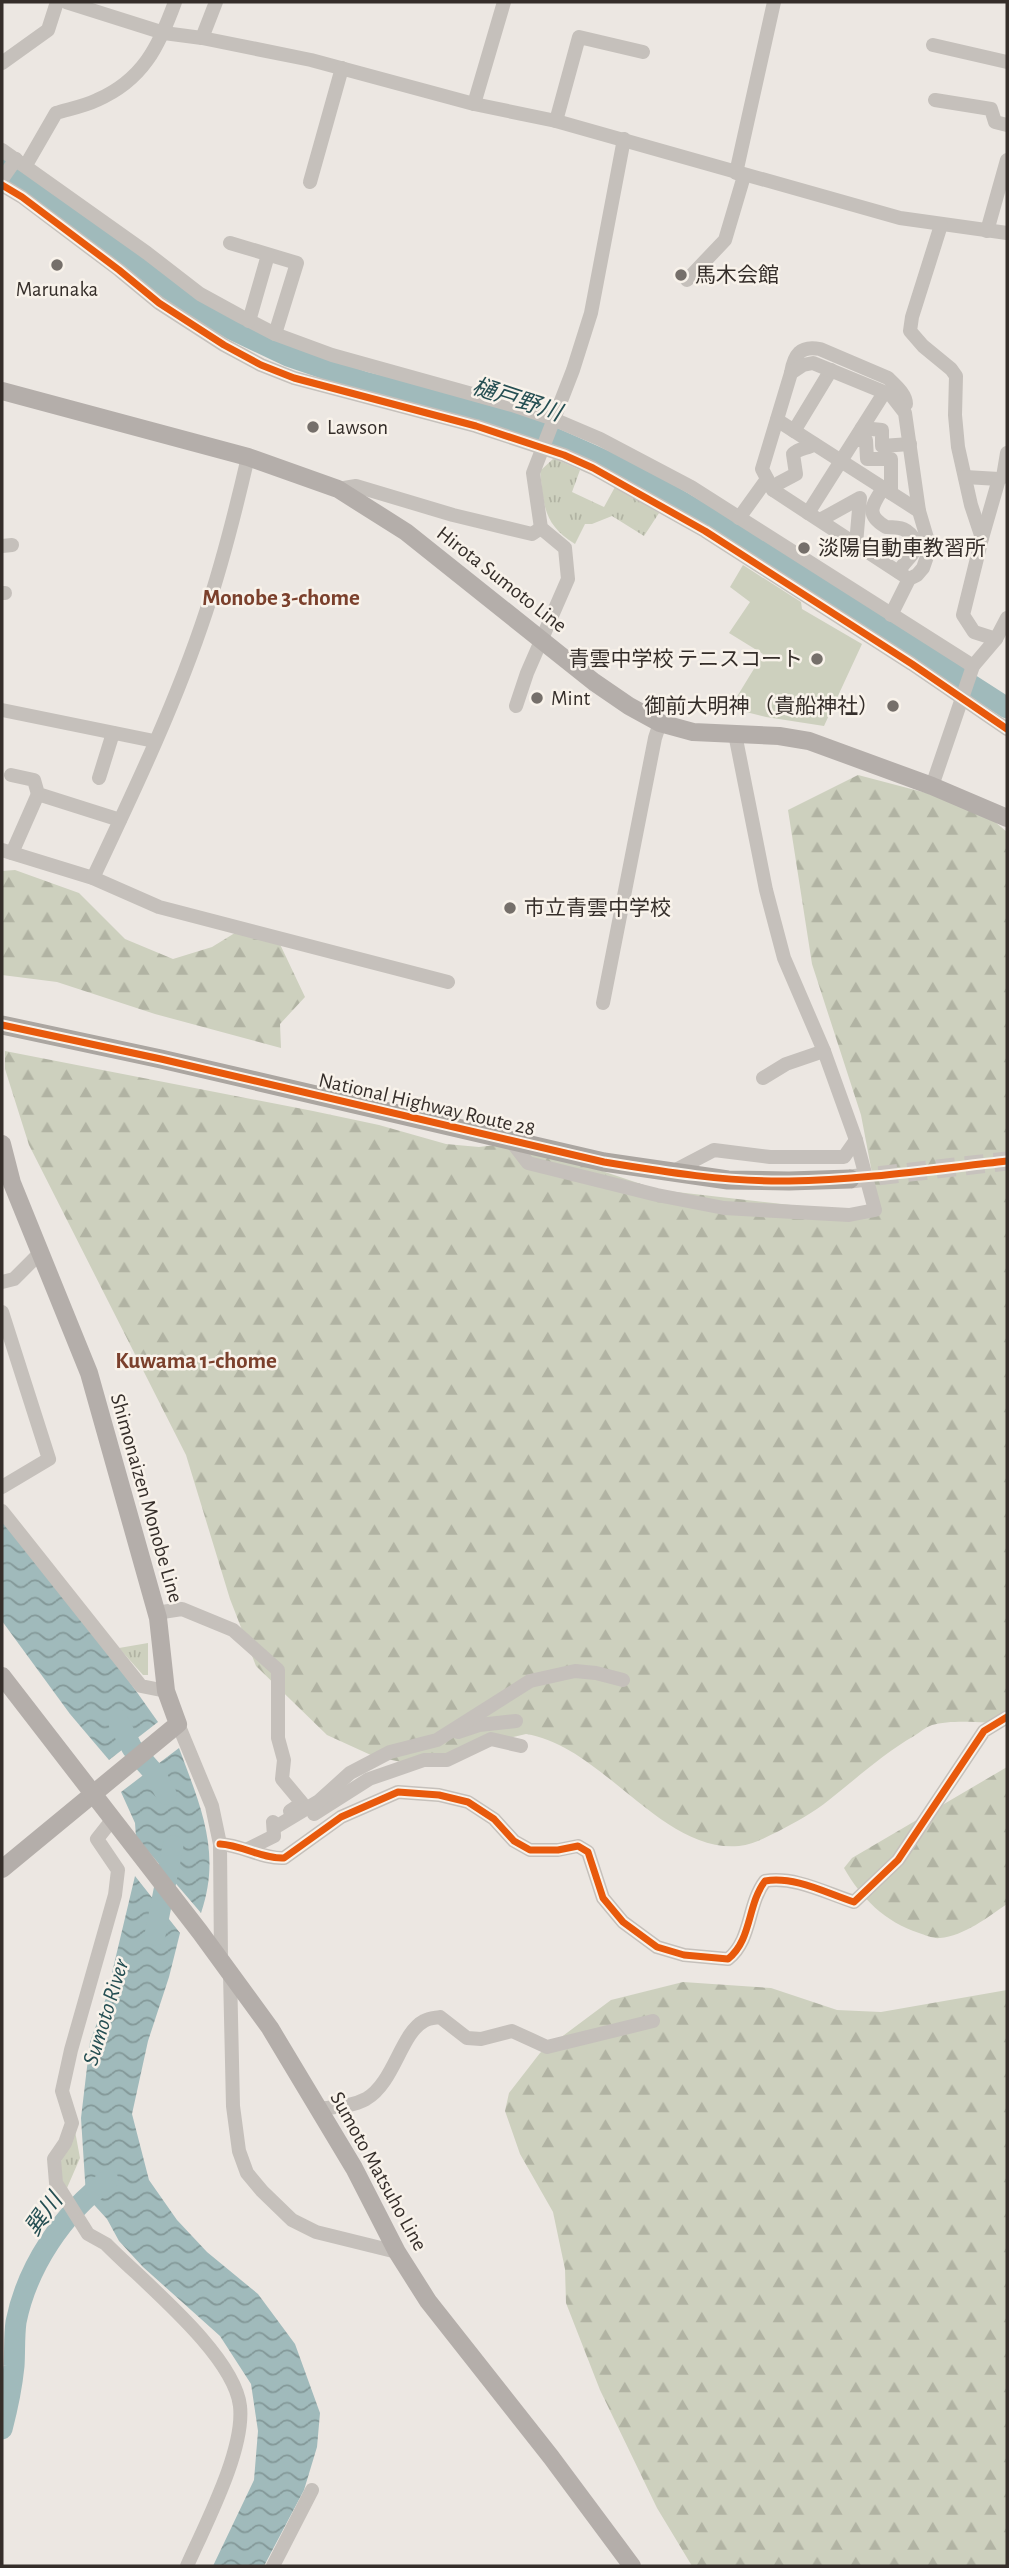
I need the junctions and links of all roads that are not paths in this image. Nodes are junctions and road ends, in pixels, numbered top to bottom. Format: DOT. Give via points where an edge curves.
graph roads {
  1 [pos="57,2"];
  2 [pos="66,2"];
  3 [pos="175,2"];
  4 [pos="216,2"];
  5 [pos="504,2"];
  6 [pos="775,2"];
  7 [pos="164,33"];
  8 [pos="202,38"];
  9 [pos="933,45"];
  10 [pos="643,52"];
  11 [pos="1007,62"];
  12 [pos="2,63"];
  13 [pos="342,68"];
  14 [pos="936,100"];
  15 [pos="474,104"];
  16 [pos="556,121"];
  17 [pos="1007,125"];
  18 [pos="624,139"];
  19 [pos="2,150"];
  20 [pos="1007,160"];
  21 [pos="21,162"];
  22 [pos="740,174"];
  23 [pos="2,179"];
  24 [pos="310,182"];
  25 [pos="2,185"];
  26 [pos="941,225"];
  27 [pos="988,232"];
  28 [pos="1007,233"];
  29 [pos="230,243"];
  30 [pos="268,255"];
  31 [pos="687,280"];
  32 [pos="249,321"];
  33 [pos="275,334"];
  34 [pos="831,370"];
  35 [pos="791,373"];
  36 [pos="2,391"];
  37 [pos="884,393"];
  38 [pos="906,416"];
  39 [pos="553,419"];
  40 [pos="777,420"];
  41 [pos="794,431"];
  42 [pos="859,434"];
  43 [pos="814,444"];
  44 [pos="910,444"];
  45 [pos="543,449"];
  46 [pos="1007,453"];
  47 [pos="248,457"];
  48 [pos="841,461"];
  49 [pos="965,477"];
  50 [pos="1003,478"];
  51 [pos="770,484"];
  52 [pos="338,489"];
  53 [pos="887,491"];
  54 [pos="919,511"];
  55 [pos="814,517"];
  56 [pos="739,518"];
  57 [pos="541,527"];
  58 [pos="982,538"];
  59 [pos="856,544"];
  60 [pos="904,575"];
  61 [pos="891,615"];
  62 [pos="1007,618"];
  63 [pos="542,639"];
  64 [pos="996,639"];
  65 [pos="973,666"];
  66 [pos="964,698"];
  67 [pos="516,706"];
  68 [pos="2,710"];
  69 [pos="660,723"];
  70 [pos="1007,729"];
  71 [pos="113,733"];
  72 [pos="735,734"];
  73 [pos="154,741"];
  74 [pos="12,775"];
  75 [pos="99,778"];
  76 [pos="932,786"];
  77 [pos="37,794"];
  78 [pos="1007,818"];
  79 [pos="120,820"];
  80 [pos="7,851"];
  81 [pos="93,878"];
  82 [pos="448,982"];
  83 [pos="603,1003"];
  84 [pos="10,1026"];
  85 [pos="824,1051"];
  86 [pos="763,1078"];
  87 [pos="856,1140"];
  88 [pos="511,1141"];
  89 [pos="2,1144"];
  90 [pos="669,1173"];
  91 [pos="850,1178"];
  92 [pos="40,1253"];
  93 [pos="2,1282"];
  94 [pos="2,1312"];
  95 [pos="2,1488"];
  96 [pos="2,1511"];
  97 [pos="156,1613"];
  98 [pos="2,1676"];
  99 [pos="623,1680"];
  100 [pos="524,1684"];
  101 [pos="562,1685"];
  102 [pos="166,1691"];
  103 [pos="1007,1717"];
  104 [pos="516,1721"];
  105 [pos="175,1728"];
  106 [pos="437,1740"];
  107 [pos="521,1746"];
  108 [pos="92,1795"];
  109 [pos="112,1820"];
  110 [pos="274,1832"];
  111 [pos="220,1844"];
  112 [pos="248,1849"];
  113 [pos="2,1869"];
  114 [pos="226,1967"];
  115 [pos="653,2021"];
  116 [pos="317,2109"];
  117 [pos="397,2252"];
  118 [pos="312,2490"];
  119 [pos="187,2566"];
  120 [pos="274,2566"];
  121 [pos="632,2566"];
  1 -- 12 [label="street" via="48,30"];
  2 -- 7 [label="street"];
  3 -- 7 [label="street"];
  4 -- 8 [label="street"];
  5 -- 15 [label="street"];
  6 -- 22 [label="street"];
  7 -- 8 [label="street"];
  7 -- 21 [label="street" via="150,60 116,90 96,102 56,113"];
  8 -- 13 [label="street"];
  9 -- 11 [label="street"];
  10 -- 16 [label="street" via="579,37"];
  13 -- 15 [label="street"];
  13 -- 24 [label="street"];
  14 -- 17 [label="street" via="991,109 995,122"];
  15 -- 16 [label="street"];
  16 -- 18 [label="street"];
  18 -- 22 [label="street"];
  18 -- 39 [label="street" via="591,313"];
  19 -- 21 [label="street"];
  20 -- 27 [label="street"];
  21 -- 23 [label="street"];
  21 -- 32 [label="street" via="200,294"];
  22 -- 26 [label="street"];
  22 -- 31 [label="street" via="725,240"];
  25 -- 45 [label="street" via="159,303 261,365"];
  26 -- 27 [label="street"];
  26 -- 49 [label="street" via="910,331 956,376 956,429"];
  27 -- 28 [label="street"];
  29 -- 30 [label="street"];
  30 -- 32 [label="street"];
  30 -- 33 [label="street" via="297,263"];
  32 -- 33 [label="street"];
  33 -- 39 [label="street"];
  34 -- 35 [label="street" via="813,363"];
  34 -- 37 [label="street"];
  34 -- 41 [label="street"];
  35 -- 38 [label="street" via="793,359 801,350 820,349 888,378 906,400"];
  35 -- 40 [label="street"];
  36 -- 47 [label="main road, Hirota Sumoto Line"];
  37 -- 38 [label="street"];
  37 -- 42 [label="street"];
  38 -- 44 [label="street"];
  39 -- 45 [label="street"];
  39 -- 56 [label="street" via="654,466"];
  40 -- 41 [label="street"];
  40 -- 51 [label="street" via="762,469"];
  41 -- 43 [label="street"];
  42 -- 44 [label="street" via="882,430 882,446"];
  42 -- 48 [label="street"];
  42 -- 53 [label="street" via="866,440 867,459 891,459"];
  43 -- 48 [label="street"];
  43 -- 51 [label="street" via="793,454 796,474"];
  44 -- 54 [label="street"];
  45 -- 57 [label="street" via="533,473"];
  45 -- 66 [label="street" via="593,468 705,531"];
  46 -- 50 [label="street"];
  47 -- 52 [label="main road, Hirota Sumoto Line"];
  47 -- 73 [label="street" via="205,614"];
  48 -- 53 [label="street"];
  48 -- 55 [label="street"];
  49 -- 50 [label="street"];
  49 -- 58 [label="street"];
  50 -- 58 [label="street"];
  51 -- 55 [label="street"];
  51 -- 56 [label="street"];
  52 -- 57 [label="street" via="356,486 532,534"];
  52 -- 63 [label="main road, Hirota Sumoto Line" via="406,532"];
  53 -- 54 [label="street"];
  53 -- 60 [label="street" via="873,503 872,512 886,527 907,530 916,542 911,557 903,563"];
  54 -- 60 [label="street" via="930,548 917,575"];
  55 -- 59 [label="street"];
  55 -- 59 [label="street" via="860,498"];
  56 -- 61 [label="street"];
  57 -- 63 [label="street" via="565,548 568,579"];
  58 -- 64 [label="street" via="963,615 974,632"];
  59 -- 60 [label="street"];
  60 -- 61 [label="street"];
  61 -- 65 [label="street"];
  62 -- 64 [label="street"];
  63 -- 67 [label="street"];
  63 -- 69 [label="main road, Hirota Sumoto Line" via="594,682"];
  64 -- 65 [label="street"];
  65 -- 66 [label="street"];
  66 -- 70 [label="street"];
  66 -- 76 [label="street"];
  68 -- 71 [label="street"];
  69 -- 72 [label="main road, Hirota Sumoto Line" via="693,732"];
  69 -- 83 [label="street"];
  71 -- 73 [label="street"];
  71 -- 75 [label="street"];
  72 -- 76 [label="main road, Hirota Sumoto Line" via="809,741"];
  72 -- 85 [label="street" via="784,958"];
  73 -- 79 [label="street"];
  74 -- 77 [label="street" via="34,780"];
  76 -- 78 [label="main road, Hirota Sumoto Line"];
  77 -- 79 [label="street"];
  77 -- 80 [label="street"];
  79 -- 81 [label="street"];
  80 -- 81 [label="street"];
  81 -- 82 [label="street" via="159,907"];
  84 -- 88 [label="highway, National Highway Route 28"];
  85 -- 86 [label="street"];
  85 -- 87 [label="street"];
  87 -- 88 [label="street" via="875,1210 849,1214 724,1208 657,1195 528,1163"];
  87 -- 90 [label="street" via="844,1157 770,1157 714,1150"];
  88 -- 90 [label="highway, National Highway Route 28"];
  89 -- 92 [label="main road, Shimonaizen Monobe Line"];
  90 -- 91 [label="highway, National Highway Route 28" via="728,1180"];
  92 -- 93 [label="street" via="14,1279"];
  92 -- 97 [label="main road, Shimonaizen Monobe Line" via="89,1373"];
  94 -- 95 [label="street" via="49,1459"];
  96 -- 102 [label="street" via="141,1686"];
  97 -- 102 [label="main road, Shimonaizen Monobe Line"];
  97 -- 110 [label="street" via="182,1609 233,1630 278,1670 282,1779 302,1803 273,1821"];
  98 -- 108 [label="main road, Sumoto Matsuho Line"];
  99 -- 100 [label="street" via="575,1671"];
  100 -- 101 [label="street"];
  100 -- 106 [label="street"];
  102 -- 105 [label="main road, Shimonaizen Monobe Line"];
  103 -- 112 [label="street" via="985,1731 898,1860 854,1902 792,1881 765,1881 739,1950 728,1959 657,1947 622,1922 603,1899 588,1852 578,1846 530,1850 468,1802 439,1795 398,1792 341,1817 284,1858"];
  104 -- 106 [label="street" via="479,1725"];
  105 -- 108 [label="main road"];
  105 -- 111 [label="street" via="212,1806"];
  106 -- 110 [label="street" via="390,1752 350,1773"];
  107 -- 110 [label="street" via="491,1739 447,1760 424,1760 369,1779"];
  108 -- 109 [label="main road, Sumoto Matsuho Line"];
  108 -- 113 [label="main road"];
  109 -- 114 [label="main road, Sumoto Matsuho Line"];
  109 -- 119 [label="street" via="97,1839 118,1870 115,1895 62,2091 72,2123 54,2159 57,2183 89,2234 106,2244 199,2336 229,2374 240,2405 236,2448"];
  110 -- 112 [label="street"];
  111 -- 112 [label="street"];
  111 -- 114 [label="street"];
  114 -- 116 [label="main road, Sumoto Matsuho Line" via="291,2060"];
  114 -- 117 [label="street" via="233,2106 247,2173 292,2220 316,2232"];
  115 -- 116 [label="street" via="547,2047 515,2031 467,2038 440,2017 426,2019 416,2026 384,2081 367,2098 346,2107"];
  116 -- 117 [label="main road, Sumoto Matsuho Line"];
  117 -- 121 [label="main road, Sumoto Matsuho Line" via="428,2301"];
  118 -- 120 [label="street"];
}
